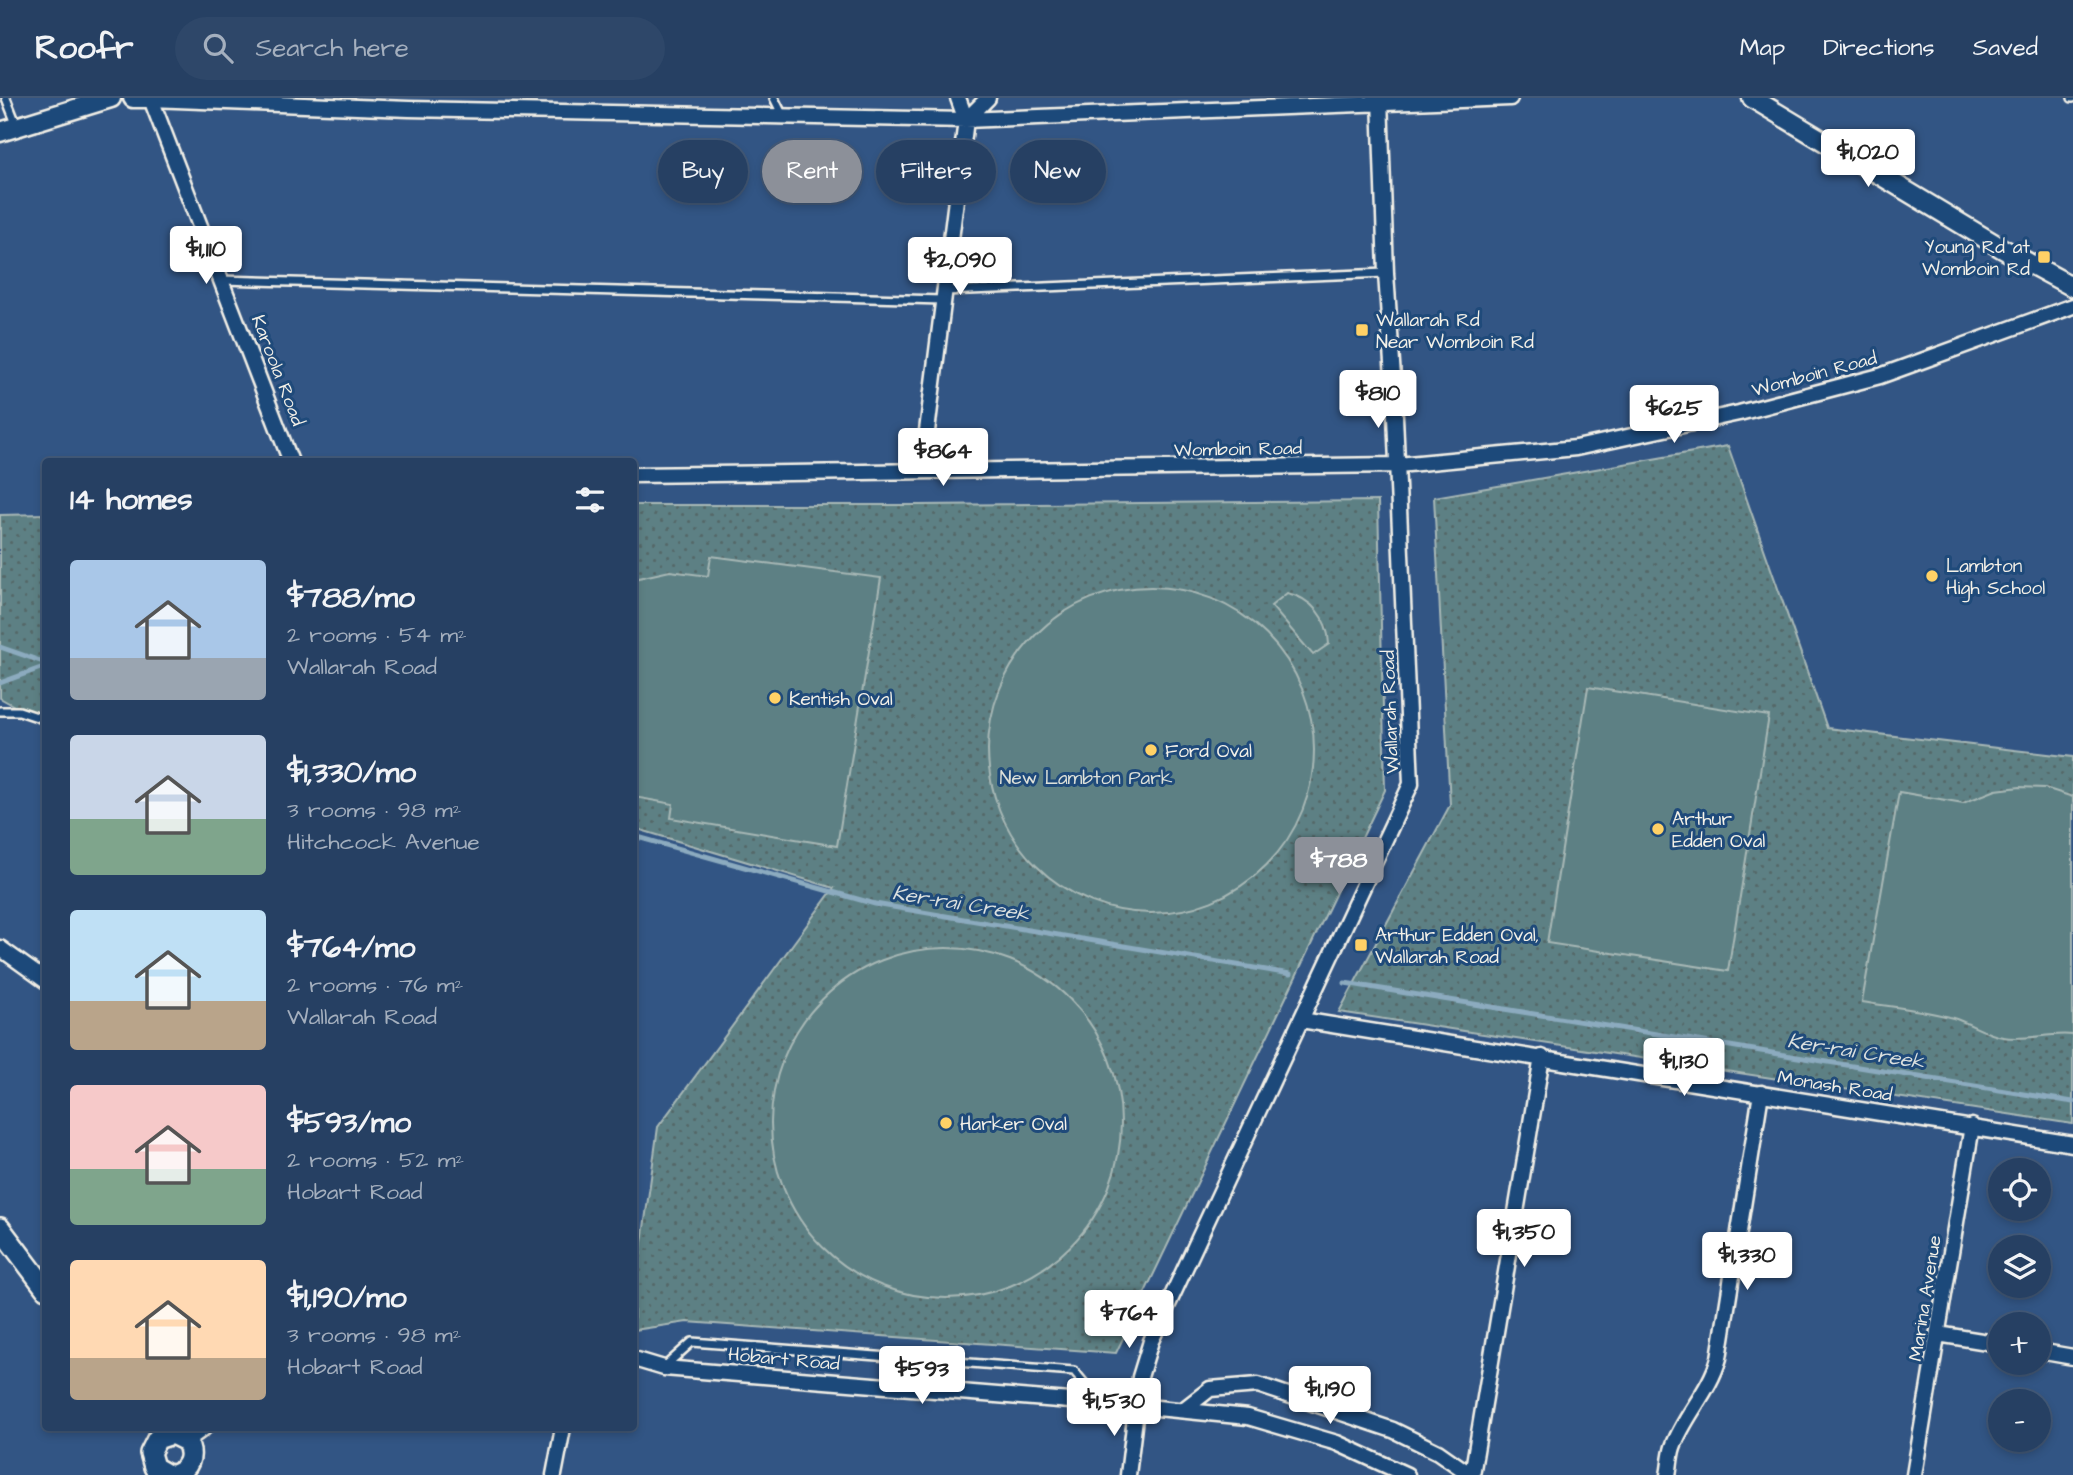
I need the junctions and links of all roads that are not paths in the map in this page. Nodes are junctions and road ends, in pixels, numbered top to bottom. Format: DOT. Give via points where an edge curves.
graph roads {
  1 [pos="6,98"];
  2 [pos="111,98"];
  3 [pos="145,98"];
  4 [pos="590,98"];
  5 [pos="774,98"];
  6 [pos="958,98"];
  7 [pos="988,98"];
  8 [pos="1510,98"];
  9 [pos="1752,98"];
  10 [pos="1380,101"];
  11 [pos="407,103"];
  12 [pos="597,112"];
  13 [pos="783,117"];
  14 [pos="966,120"];
  15 [pos="9,129"];
  16 [pos="1386,273"];
  17 [pos="222,280"];
  18 [pos="2073,287"];
  19 [pos="943,296"];
  20 [pos="2073,306"];
  21 [pos="289,458"];
  22 [pos="1398,465"];
  23 [pos="922,471"];
  24 [pos="637,475"];
  25 [pos="0,710"];
  26 [pos="42,719"];
  27 [pos="0,948"];
  28 [pos="42,978"];
  29 [pos="1301,1020"];
  30 [pos="1542,1057"];
  31 [pos="1761,1093"];
  32 [pos="1972,1126"];
  33 [pos="2073,1144"];
  34 [pos="0,1228"];
  35 [pos="42,1284"];
  36 [pos="1938,1334"];
  37 [pos="1988,1343"];
  38 [pos="2051,1353"];
  39 [pos="2073,1357"];
  40 [pos="637,1360"];
  41 [pos="664,1368"];
  42 [pos="1101,1403"];
  43 [pos="1136,1406"];
  44 [pos="1183,1410"];
  45 [pos="200,1431"];
  46 [pos="562,1431"];
  47 [pos="153,1434"];
  48 [pos="186,1441"];
  49 [pos="168,1473"];
  50 [pos="554,1475"];
  51 [pos="1128,1475"];
  52 [pos="1407,1475"];
  53 [pos="1471,1475"];
  54 [pos="1668,1475"];
  55 [pos="1914,1475"];
  1 -- 15 [label="lane"];
  2 -- 15 [label="street"];
  3 -- 11 [label="street"];
  3 -- 17 [label="street, Karoola Road"];
  4 -- 12 [label="street"];
  5 -- 13 [label="lane"];
  6 -- 14 [label="street"];
  7 -- 14 [label="street"];
  8 -- 10 [label="street"];
  9 -- 18 [label="street"];
  10 -- 14 [label="street"];
  10 -- 16 [label="street, Wallarah Road"];
  11 -- 12 [label="street"];
  12 -- 13 [label="street"];
  13 -- 14 [label="street"];
  14 -- 19 [label="street"];
  16 -- 19 [label="lane"];
  16 -- 22 [label="street, Wallarah Road"];
  17 -- 19 [label="lane"];
  17 -- 21 [label="street, Karoola Road"];
  19 -- 23 [label="street"];
  20 -- 22 [label="street, Womboin Road" via="1880,376 1739,413 1576,448"];
  22 -- 23 [label="street, Womboin Road"];
  22 -- 29 [label="street, Wallarah Road" via="1411,784"];
  23 -- 24 [label="street, Womboin Road"];
  25 -- 26 [label="lane"];
  27 -- 28 [label="street"];
  29 -- 30 [label="street, Monash Road"];
  29 -- 43 [label="street, Wallarah Road" via="1151,1341"];
  30 -- 31 [label="street, Monash Road"];
  30 -- 53 [label="street"];
  31 -- 32 [label="street, Monash Road"];
  31 -- 54 [label="street" via="1719,1358 1672,1450"];
  32 -- 33 [label="street, Monash Road"];
  32 -- 36 [label="street, Marina Avenue"];
  34 -- 35 [label="main road"];
  36 -- 37 [label="street"];
  36 -- 55 [label="street, Marina Avenue"];
  38 -- 39 [label="street"];
  40 -- 41 [label="street, Hobart Road"];
  41 -- 42 [label="street, Hobart Road"];
  41 -- 42 [label="lane" via="692,1342 1074,1371"];
  42 -- 43 [label="street, Hobart Road"];
  43 -- 44 [label="street, Hobart Road"];
  43 -- 51 [label="street, Wallarah Road"];
  44 -- 52 [label="street, Hobart Road" via="1278,1424 1336,1443"];
  44 -- 53 [label="street" via="1210,1389 1258,1385 1393,1430"];
  45 -- 48 [label="street"];
  46 -- 50 [label="street"];
  47 -- 48 [label="main road" via="172,1434"];
  47 -- 49 [label="main road" via="150,1453"];
  48 -- 49 [label="main road" via="191,1457"];
}
